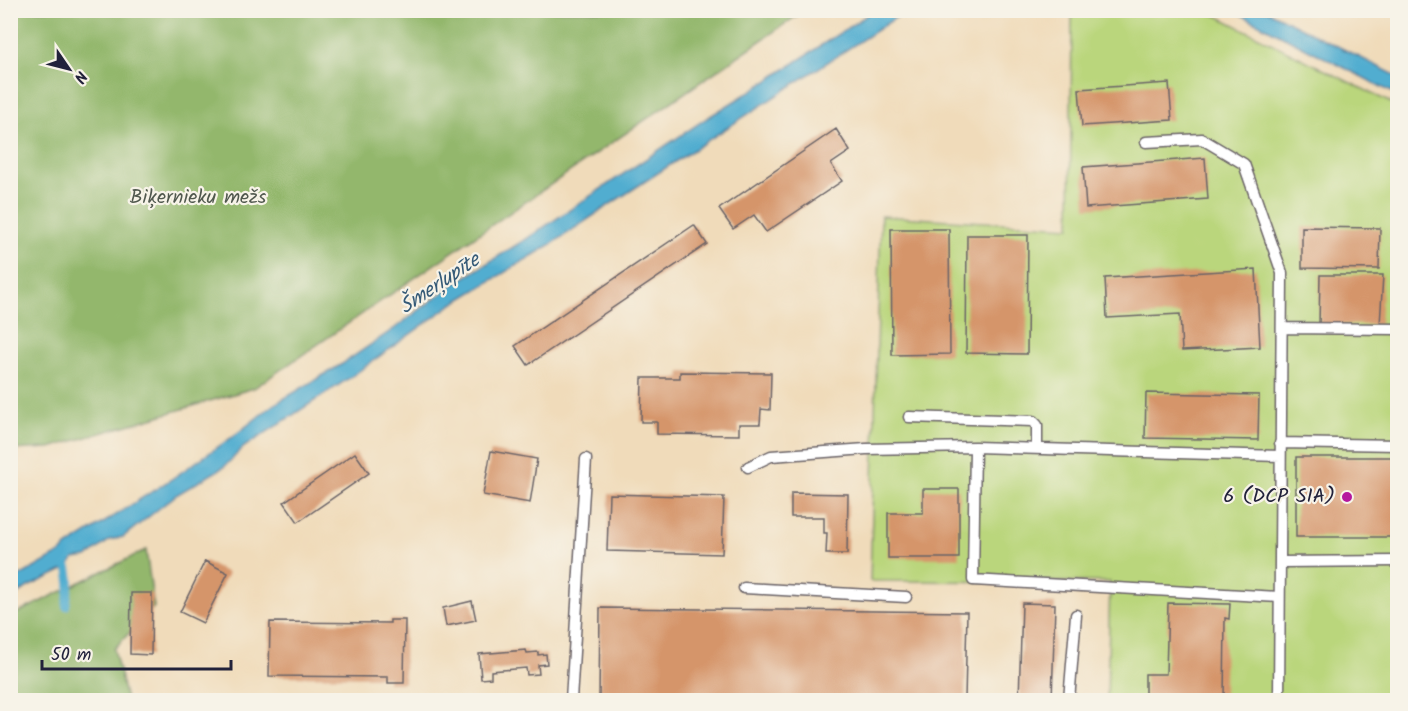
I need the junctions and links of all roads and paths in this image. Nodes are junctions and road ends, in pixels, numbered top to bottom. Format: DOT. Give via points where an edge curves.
graph roads {
  1 [pos="1146,142"];
  2 [pos="1282,328"];
  3 [pos="1398,329"];
  4 [pos="909,417"];
  5 [pos="1281,443"];
  6 [pos="1398,445"];
  7 [pos="975,447"];
  8 [pos="1037,449"];
  9 [pos="1280,456"];
  10 [pos="586,459"];
  11 [pos="748,466"];
  12 [pos="1398,561"];
  13 [pos="1280,562"];
  14 [pos="744,588"];
  15 [pos="906,597"];
  16 [pos="1279,597"];
  17 [pos="1076,615"];
  18 [pos="571,700"];
  19 [pos="1069,700"];
  20 [pos="1279,700"];
  1 -- 2 [label="lane" via="1202,139 1244,164 1282,273"];
  2 -- 3 [label="lane"];
  2 -- 5 [label="lane"];
  4 -- 8 [label="lane" via="1033,422 1037,425"];
  5 -- 6 [label="lane"];
  5 -- 9 [label="lane"];
  7 -- 8 [label="lane"];
  7 -- 11 [label="lane" via="771,456"];
  7 -- 16 [label="lane" via="973,580"];
  8 -- 9 [label="lane"];
  9 -- 13 [label="lane"];
  10 -- 18 [label="lane"];
  12 -- 13 [label="lane"];
  13 -- 16 [label="lane"];
  14 -- 15 [label="lane"];
  16 -- 20 [label="lane"];
  17 -- 19 [label="lane"];
}
